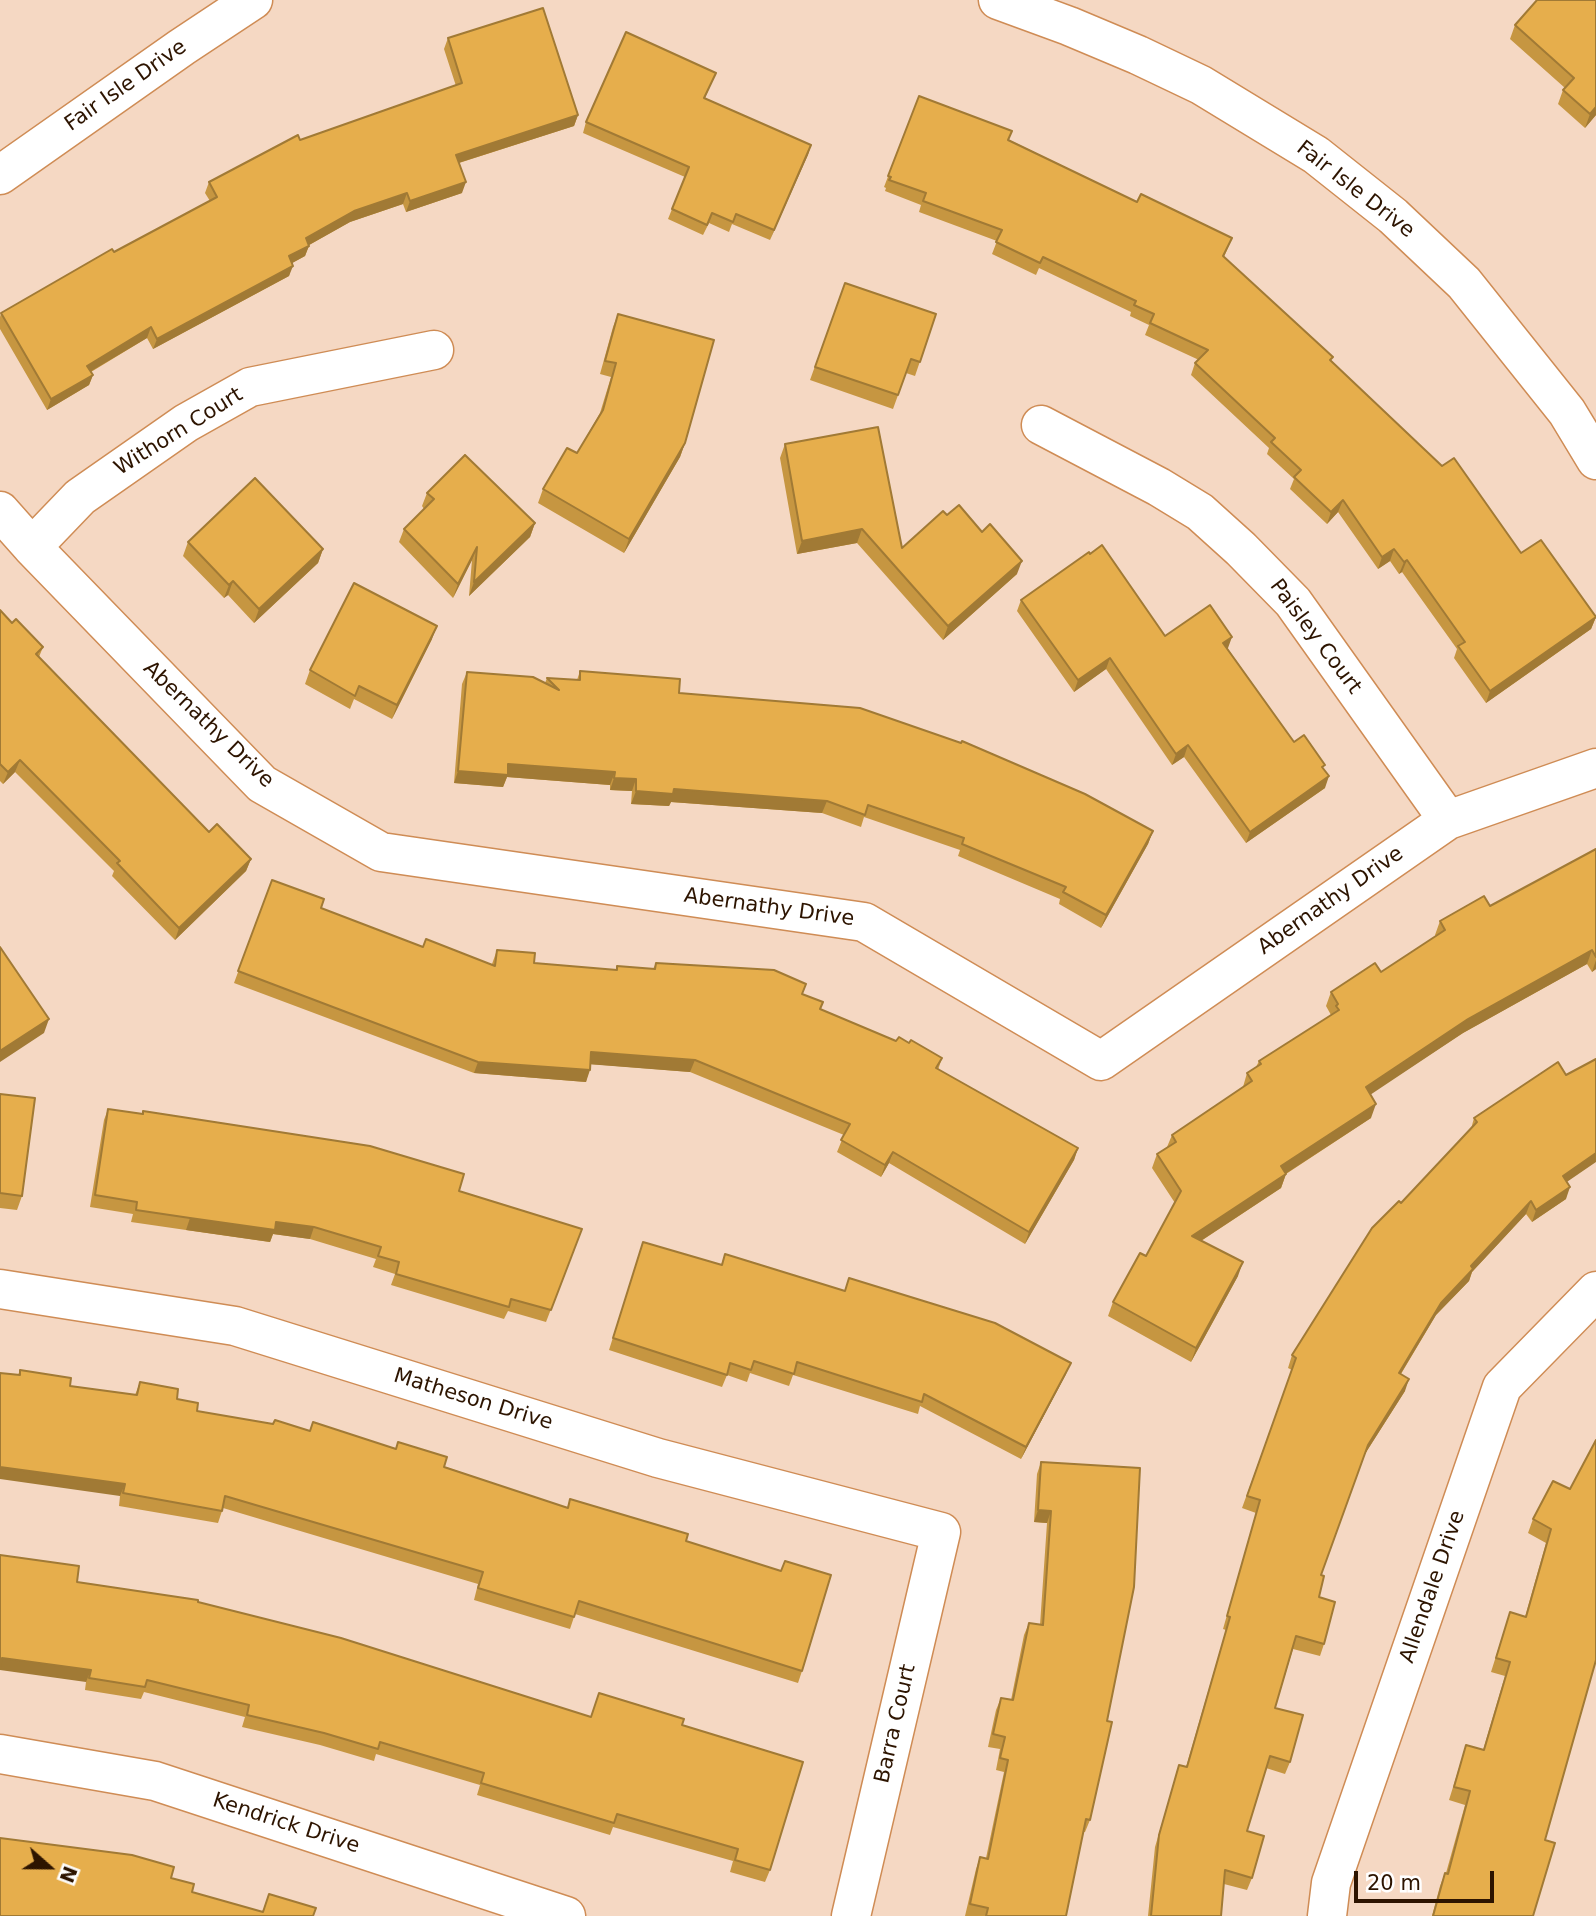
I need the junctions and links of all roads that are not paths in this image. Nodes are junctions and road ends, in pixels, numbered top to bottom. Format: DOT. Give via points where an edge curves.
graph roads {
  1 [pos="253,0"];
  2 [pos="998,0"];
  3 [pos="0,175"];
  4 [pos="434,350"];
  5 [pos="1041,425"];
  6 [pos="1596,460"];
  7 [pos="0,511"];
  8 [pos="32,547"];
  9 [pos="1596,768"];
  10 [pos="1448,820"];
  11 [pos="0,1289"];
  12 [pos="1596,1291"];
  13 [pos="941,1532"];
  14 [pos="0,1754"];
  15 [pos="566,1916"];
  16 [pos="850,1916"];
  17 [pos="1327,1916"];
  1 -- 3 [label="street, Fair Isle Drive"];
  2 -- 6 [label="street, Fair Isle Drive" via="1201,85 1316,155 1393,216 1465,283 1567,412"];
  4 -- 8 [label="street, Withorn Court" via="250,387 186,423 89,490"];
  5 -- 10 [label="street, Paisley Court" via="1159,486 1200,512 1241,549 1293,602"];
  7 -- 8 [label="street, Abernathy Drive"];
  8 -- 10 [label="street, Abernathy Drive" via="262,784 381,852 864,922 1101,1061"];
  9 -- 10 [label="street, Abernathy Drive"];
  11 -- 13 [label="street, Matheson Drive" via="235,1326 658,1458"];
  12 -- 17 [label="street, Allendale Drive" via="1502,1387 1331,1883"];
  13 -- 16 [label="street, Barra Court"];
  14 -- 15 [label="street, Kendrick Drive" via="155,1781"];
}
